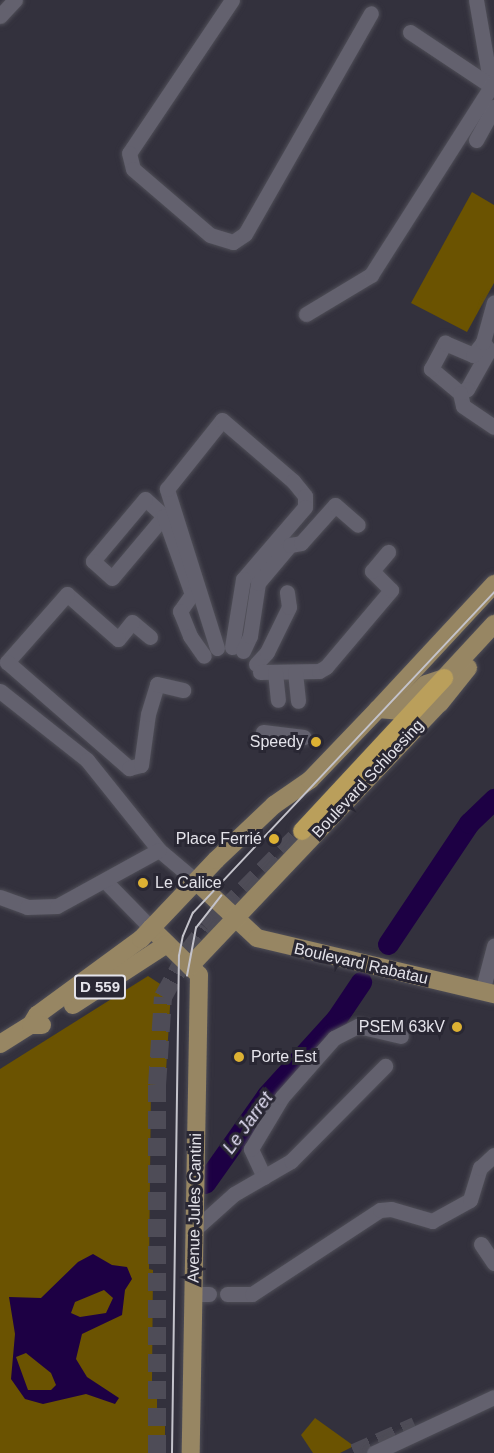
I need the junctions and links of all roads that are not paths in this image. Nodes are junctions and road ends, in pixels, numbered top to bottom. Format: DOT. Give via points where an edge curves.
graph roads {
  1 [pos="15,0"];
  2 [pos="232,0"];
  3 [pos="476,0"];
  4 [pos="371,12"];
  5 [pos="0,16"];
  6 [pos="410,32"];
  7 [pos="493,84"];
  8 [pos="494,107"];
  9 [pos="476,140"];
  10 [pos="494,302"];
  11 [pos="306,314"];
  12 [pos="483,342"];
  13 [pos="460,393"];
  14 [pos="494,427"];
  15 [pos="164,516"];
  16 [pos="358,525"];
  17 [pos="388,552"];
  18 [pos="494,584"];
  19 [pos="287,592"];
  20 [pos="494,624"];
  21 [pos="150,637"];
  22 [pos="494,637"];
  23 [pos="224,650"];
  24 [pos="264,670"];
  25 [pos="295,672"];
  26 [pos="444,678"];
  27 [pos="183,690"];
  28 [pos="0,691"];
  29 [pos="278,700"];
  30 [pos="298,701"];
  31 [pos="378,709"];
  32 [pos="263,732"];
  33 [pos="304,737"];
  34 [pos="302,831"];
  35 [pos="159,850"];
  36 [pos="105,881"];
  37 [pos="197,882"];
  38 [pos="0,897"];
  39 [pos="237,917"];
  40 [pos="151,928"];
  41 [pos="167,944"];
  42 [pos="494,946"];
  43 [pos="190,966"];
  44 [pos="488,993"];
  45 [pos="31,1025"];
  46 [pos="401,1036"];
  47 [pos="0,1044"];
  48 [pos="385,1066"];
  49 [pos="494,1155"];
  50 [pos="264,1177"];
  51 [pos="195,1229"];
  52 [pos="481,1244"];
  53 [pos="494,1263"];
  54 [pos="227,1294"];
  55 [pos="494,1397"];
  56 [pos="399,1449"];
  57 [pos="191,1453"];
  58 [pos="374,1453"];
  1 -- 5 [label="street"];
  2 -- 4 [label="street" via="129,153 133,169 210,235 233,242 250,225"];
  3 -- 7 [label="street"];
  6 -- 7 [label="street"];
  7 -- 11 [label="street" via="371,275"];
  8 -- 9 [label="street"];
  10 -- 12 [label="street"];
  12 -- 13 [label="street" via="489,350 467,389"];
  12 -- 13 [label="street" via="473,355 445,343 431,369"];
  13 -- 14 [label="street" via="463,406"];
  15 -- 15 [label="street" via="112,578 93,561 145,499"];
  15 -- 23 [label="street" via="192,594 180,611 189,636"];
  16 -- 23 [label="street" via="335,505 301,543 290,545 258,583 250,636"];
  17 -- 25 [label="street" via="372,571 391,590 326,667 319,672"];
  18 -- 31 [label="main road"];
  19 -- 24 [label="street" via="289,607 267,652"];
  20 -- 26 [label="main road, Boulevard Schloesing"];
  21 -- 27 [label="street" via="132,622 118,639 67,594 7,662 129,768 141,765 148,714 157,684"];
  22 -- 39 [label="main road, Boulevard Schloesing" via="440,703"];
  23 -- 23 [label="street" via="243,579 306,507 305,496 293,481 222,420 167,489"];
  24 -- 25 [label="street"];
  24 -- 29 [label="street"];
  25 -- 30 [label="street"];
  26 -- 31 [label="main road, Boulevard Schloesing" via="426,684 399,711"];
  26 -- 34 [label="highway"];
  28 -- 35 [label="street" via="87,760"];
  31 -- 37 [label="main road" via="310,780 274,805"];
  32 -- 33 [label="street"];
  35 -- 36 [label="street"];
  35 -- 37 [label="street"];
  36 -- 38 [label="street" via="57,906 42,909 13,904"];
  36 -- 40 [label="street"];
  37 -- 39 [label="main road, Boulevard Rabatau"];
  37 -- 40 [label="main road, D 559"];
  39 -- 43 [label="main road, Boulevard Schloesing"];
  39 -- 44 [label="main road, Boulevard Rabatau" via="257,938"];
  40 -- 41 [label="main road"];
  40 -- 45 [label="main road, D 559" via="37,1015"];
  41 -- 43 [label="main road"];
  41 -- 45 [label="main road, D 559" via="44,1024"];
  42 -- 44 [label="street"];
  43 -- 51 [label="main road, Avenue Jules Cantini" via="199,975"];
  45 -- 47 [label="main road, D 559"];
  46 -- 50 [label="street" via="358,1026 334,1038 282,1097 251,1149"];
  48 -- 50 [label="street" via="291,1161"];
  49 -- 54 [label="street" via="480,1168 470,1200 432,1221 391,1209 380,1210 252,1294"];
  50 -- 51 [label="street" via="234,1194"];
  51 -- 57 [label="main road, Avenue Jules Cantini" via="201,1294"];
  52 -- 53 [label="street"];
  55 -- 56 [label="street"];
  56 -- 58 [label="street"];
}
